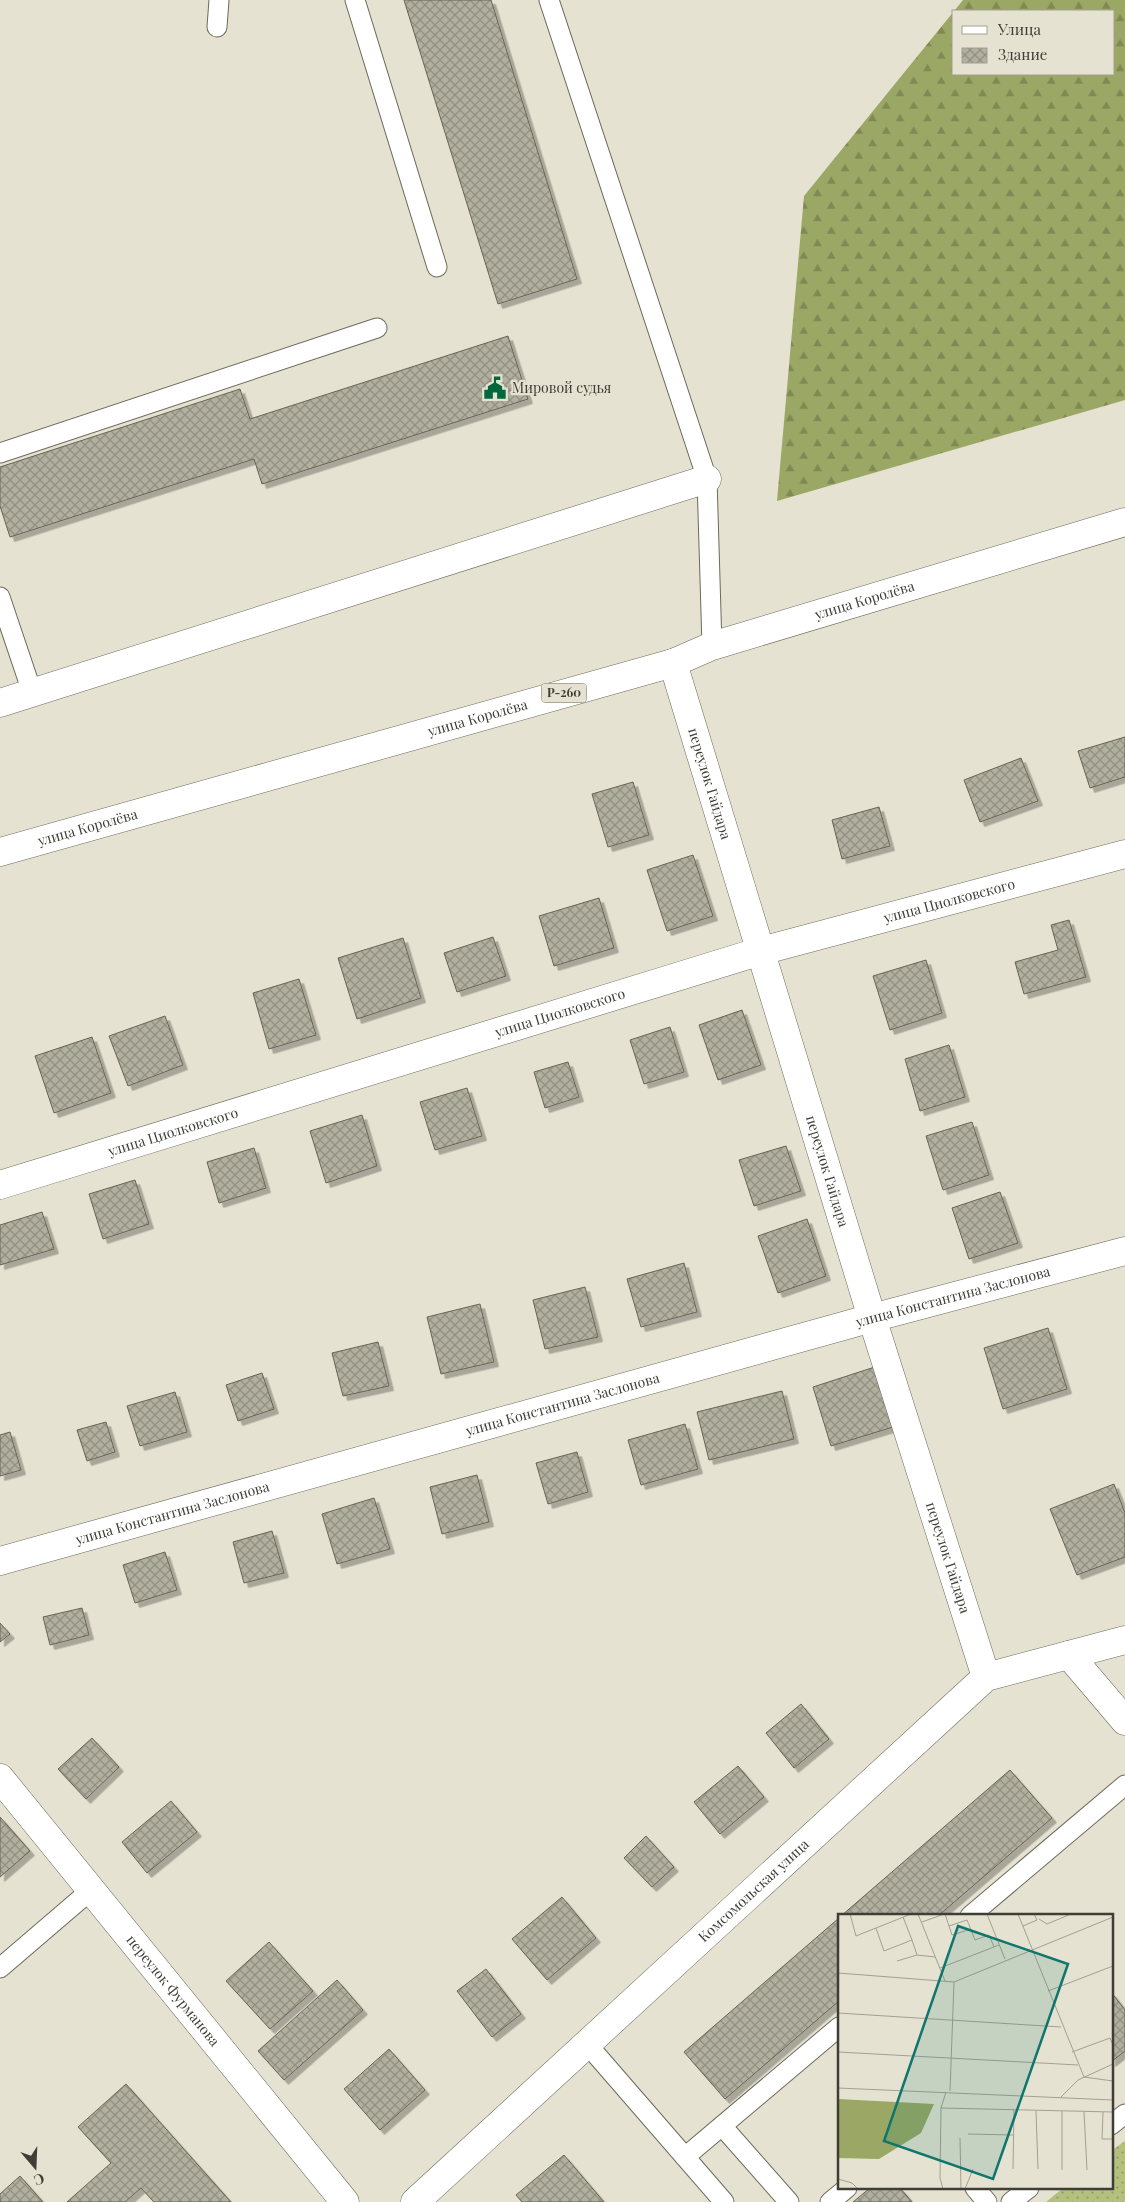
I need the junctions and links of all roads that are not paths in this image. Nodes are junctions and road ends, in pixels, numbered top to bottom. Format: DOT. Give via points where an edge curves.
graph roads {
  1 [pos="219,0"];
  2 [pos="355,0"];
  3 [pos="549,0"];
  4 [pos="217,27"];
  5 [pos="437,267"];
  6 [pos="377,328"];
  7 [pos="0,452"];
  8 [pos="706,479"];
  9 [pos="1125,522"];
  10 [pos="0,597"];
  11 [pos="712,646"];
  12 [pos="673,663"];
  13 [pos="32,692"];
  14 [pos="0,703"];
  15 [pos="0,852"];
  16 [pos="1125,854"];
  17 [pos="761,951"];
  18 [pos="0,1185"];
  19 [pos="1125,1250"];
  20 [pos="872,1318"];
  21 [pos="0,1561"];
  22 [pos="1125,1640"];
  23 [pos="1069,1655"];
  24 [pos="986,1677"];
  25 [pos="1125,1721"];
  26 [pos="0,1778"];
  27 [pos="1125,1785"];
  28 [pos="91,1890"];
  29 [pos="972,1914"];
  30 [pos="0,1968"];
  31 [pos="838,2028"];
  32 [pos="587,2044"];
  33 [pos="1125,2114"];
  34 [pos="1112,2124"];
  35 [pos="722,2126"];
  36 [pos="685,2157"];
  37 [pos="844,2190"];
  38 [pos="977,2190"];
  39 [pos="1026,2190"];
  40 [pos="345,2202"];
  41 [pos="415,2202"];
  42 [pos="724,2202"];
  43 [pos="790,2202"];
  44 [pos="830,2202"];
  45 [pos="987,2202"];
  46 [pos="1011,2202"];
  1 -- 4 [label="lane"];
  2 -- 5 [label="lane"];
  3 -- 8 [label="lane"];
  6 -- 7 [label="lane"];
  8 -- 11 [label="lane"];
  8 -- 13 [label="main road"];
  9 -- 11 [label="main road, улица Королёва / Р-260"];
  10 -- 13 [label="lane"];
  11 -- 12 [label="main road, улица Королёва / Р-260"];
  12 -- 15 [label="main road, улица Королёва / Р-260"];
  12 -- 17 [label="main road, переулок Гайдара"];
  13 -- 14 [label="main road"];
  16 -- 17 [label="main road, улица Циолковского"];
  17 -- 18 [label="main road, улица Циолковского"];
  17 -- 20 [label="main road, переулок Гайдара"];
  19 -- 20 [label="main road, улица Константина Заслонова"];
  20 -- 21 [label="main road, улица Константина Заслонова"];
  20 -- 24 [label="main road, переулок Гайдара"];
  22 -- 23 [label="main road, Комсомольская улица"];
  23 -- 24 [label="main road, Комсомольская улица"];
  23 -- 25 [label="main road"];
  24 -- 32 [label="main road, Комсомольская улица"];
  26 -- 28 [label="main road, переулок Фурманова"];
  27 -- 29 [label="lane"];
  28 -- 30 [label="lane"];
  28 -- 40 [label="main road, переулок Фурманова"];
  31 -- 35 [label="lane"];
  32 -- 36 [label="lane"];
  32 -- 41 [label="main road, Комсомольская улица"];
  33 -- 34 [label="lane"];
  35 -- 36 [label="lane"];
  35 -- 43 [label="lane"];
  36 -- 42 [label="lane"];
  37 -- 44 [label="lane"];
  38 -- 45 [label="lane"];
  39 -- 46 [label="lane"];
}
